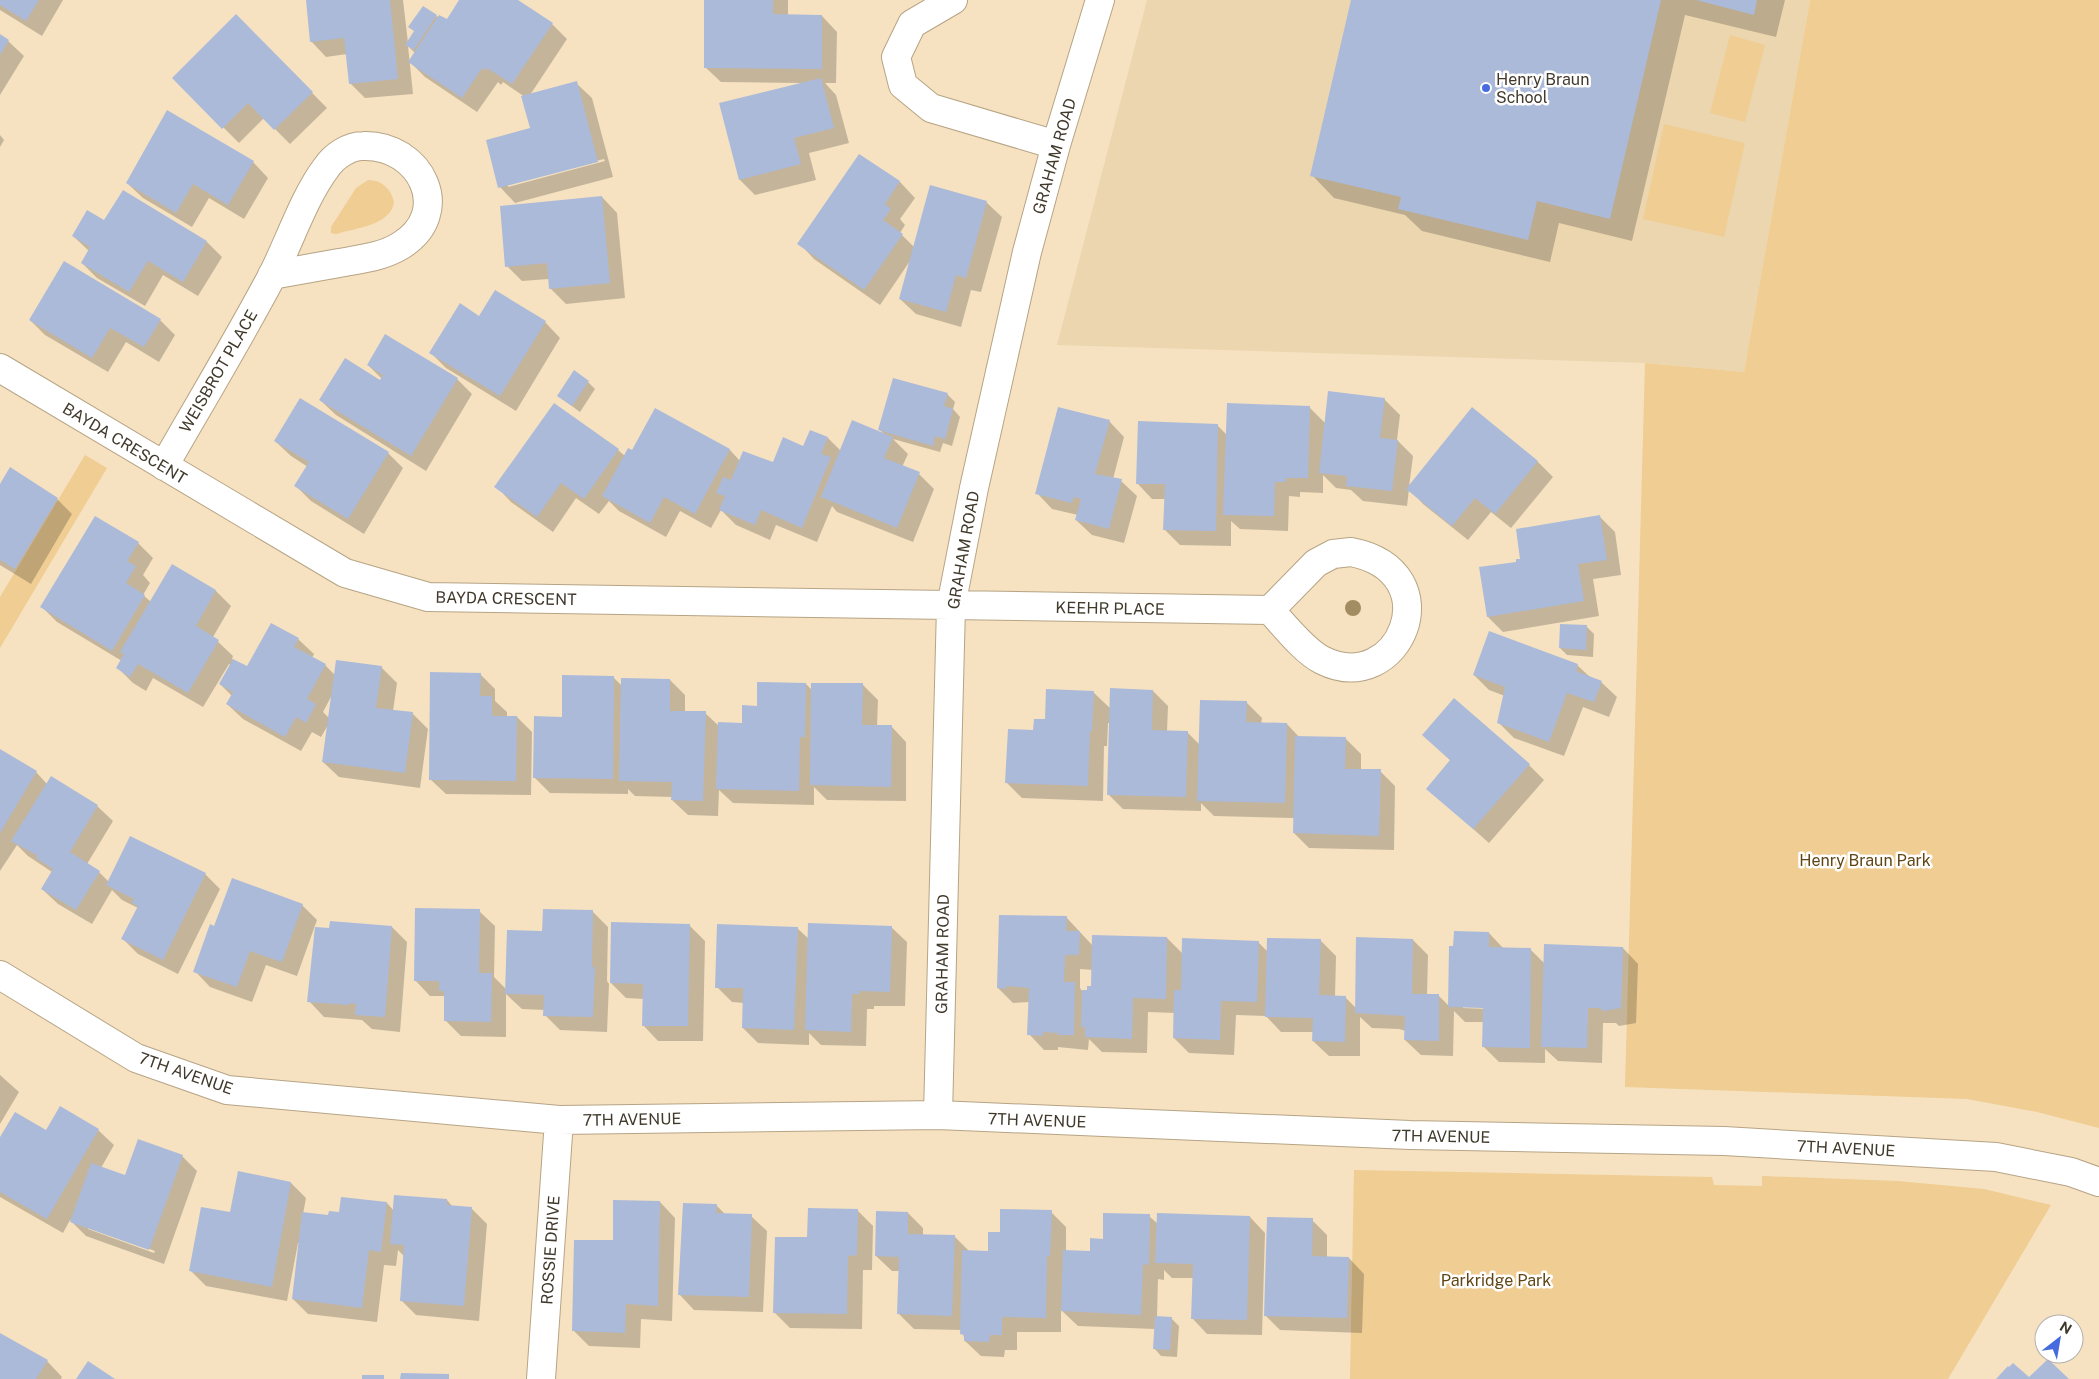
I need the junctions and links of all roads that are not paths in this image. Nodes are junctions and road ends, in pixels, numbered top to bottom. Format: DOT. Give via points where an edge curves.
graph roads {
  1 [pos="953,0"];
  2 [pos="1100,0"];
  3 [pos="1056,145"];
  4 [pos="272,276"];
  5 [pos="0,368"];
  6 [pos="164,466"];
  7 [pos="951,606"];
  8 [pos="1270,610"];
  9 [pos="0,975"];
  10 [pos="938,1116"];
  11 [pos="559,1120"];
  12 [pos="2099,1182"];
  13 [pos="541,1379"];
  1 -- 3 [label="street" via="912,24 896,57 903,85 930,108"];
  2 -- 3 [label="street, GRAHAM ROAD"];
  3 -- 7 [label="street, GRAHAM ROAD" via="1027,252"];
  4 -- 4 [label="street, WEISBROT PLACE" via="382,255 412,238 422,226 429,196 416,168 387,148 356,146 340,154 326,167 316,184"];
  4 -- 6 [label="street, WEISBROT PLACE"];
  5 -- 6 [label="street, BAYDA CRESCENT"];
  6 -- 7 [label="street, BAYDA CRESCENT" via="345,573 428,597"];
  7 -- 8 [label="street, KEEHR PLACE"];
  7 -- 10 [label="street, GRAHAM ROAD"];
  8 -- 8 [label="street" via="1321,660 1340,666 1360,666 1379,660 1394,647 1404,630 1408,612 1398,577 1369,555 1351,552 1333,554 1316,563"];
  9 -- 11 [label="street, 7TH AVENUE" via="136,1058 227,1090"];
  10 -- 11 [label="street, 7TH AVENUE"];
  10 -- 12 [label="street, 7TH AVENUE" via="1410,1136 1724,1141 1986,1156 2071,1172"];
  11 -- 13 [label="street, ROSSIE DRIVE"];
}
